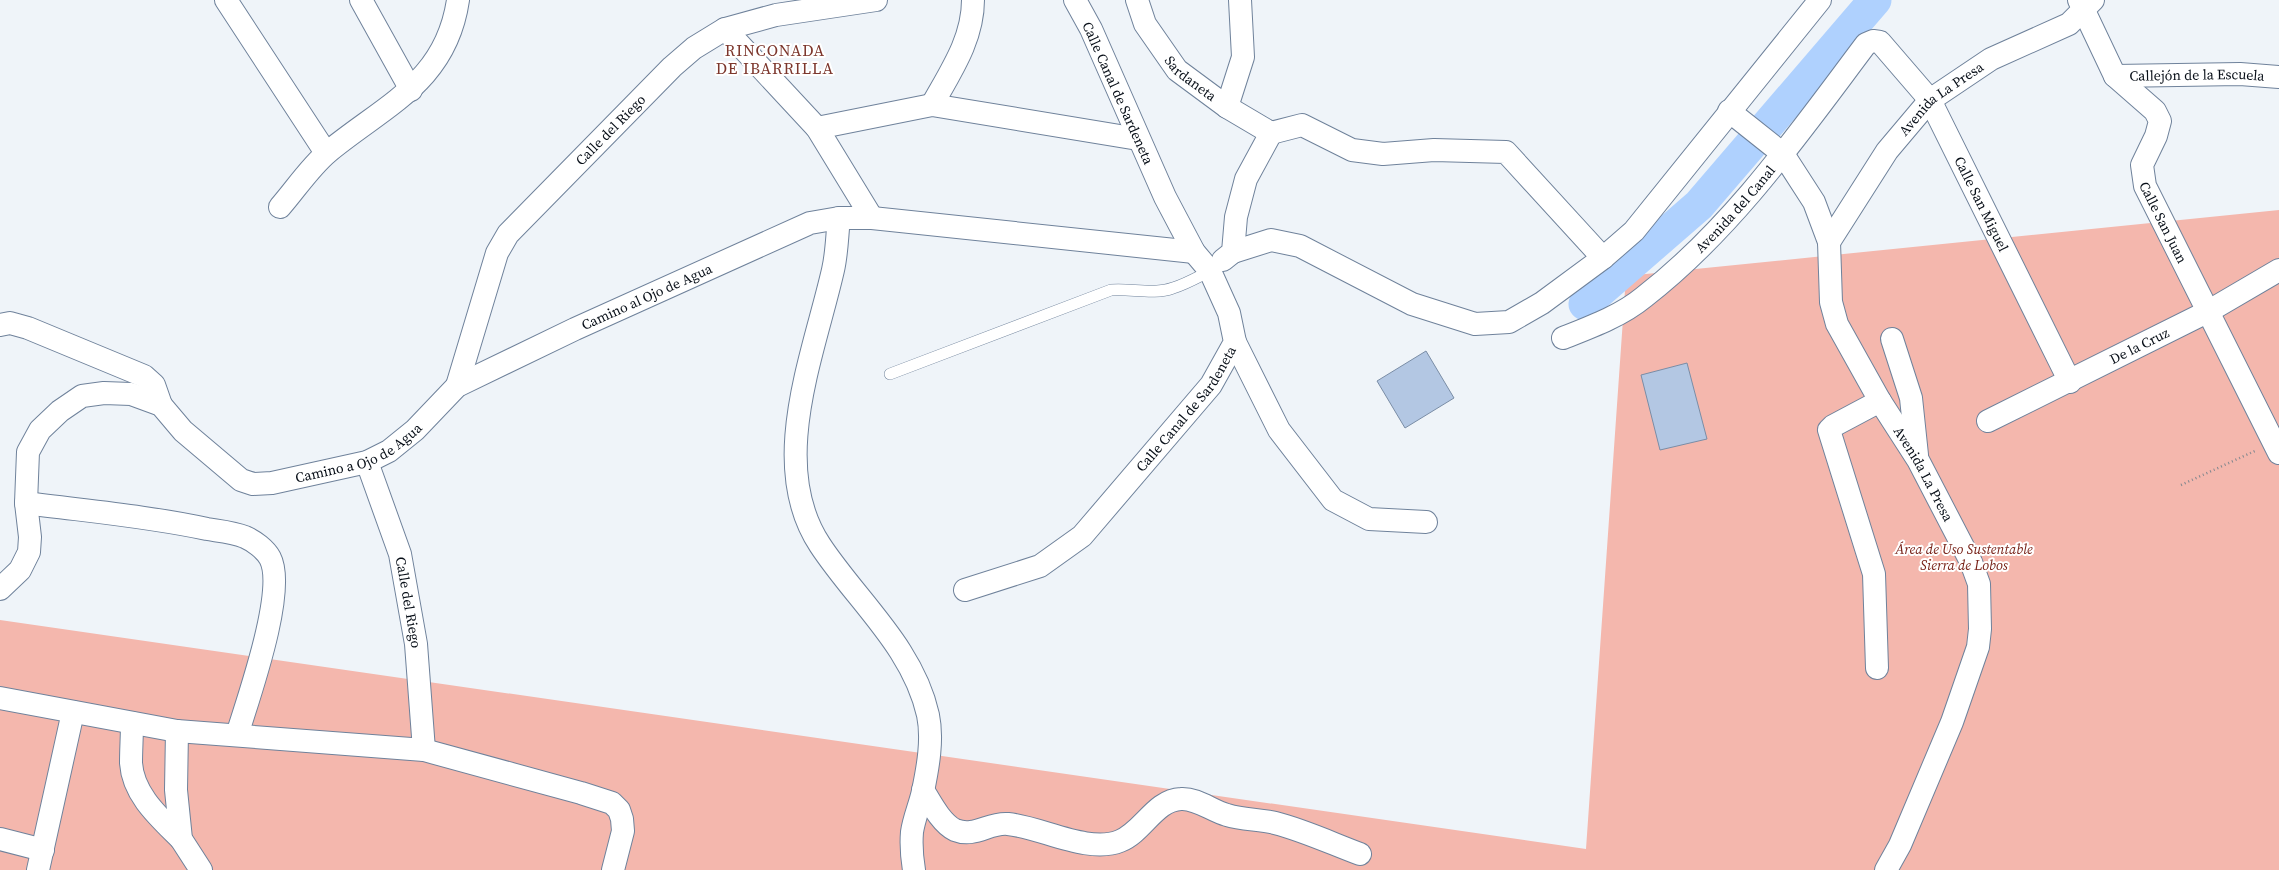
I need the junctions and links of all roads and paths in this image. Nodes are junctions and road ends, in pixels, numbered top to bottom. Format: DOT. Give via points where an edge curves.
graph roads {
  1 [pos="226,0"];
  2 [pos="361,0"];
  3 [pos="458,0"];
  4 [pos="876,0"];
  5 [pos="973,0"];
  6 [pos="1075,0"];
  7 [pos="1137,0"];
  8 [pos="1240,0"];
  9 [pos="1820,0"];
  10 [pos="836,3"];
  11 [pos="2086,3"];
  12 [pos="725,29"];
  13 [pos="1873,41"];
  14 [pos="2115,76"];
  15 [pos="2279,76"];
  16 [pos="411,90"];
  17 [pos="1930,100"];
  18 [pos="932,105"];
  19 [pos="1227,107"];
  20 [pos="1729,110"];
  21 [pos="817,128"];
  22 [pos="1271,133"];
  23 [pos="1138,139"];
  24 [pos="1778,148"];
  25 [pos="326,153"];
  26 [pos="280,207"];
  27 [pos="839,218"];
  28 [pos="872,218"];
  29 [pos="1829,242"];
  30 [pos="1194,252"];
  31 [pos="1232,252"];
  32 [pos="1603,258"];
  33 [pos="2279,270"];
  34 [pos="1210,271"];
  35 [pos="2209,311"];
  36 [pos="0,325"];
  37 [pos="1563,338"];
  38 [pos="1892,339"];
  39 [pos="1235,342"];
  40 [pos="890,374"];
  41 [pos="2070,382"];
  42 [pos="457,386"];
  43 [pos="1880,401"];
  44 [pos="161,405"];
  45 [pos="1988,421"];
  46 [pos="2276,448"];
  47 [pos="1918,460"];
  48 [pos="368,462"];
  49 [pos="2181,485"];
  50 [pos="26,503"];
  51 [pos="1426,522"];
  52 [pos="0,589"];
  53 [pos="965,590"];
  54 [pos="1877,668"];
  55 [pos="0,698"];
  56 [pos="73,712"];
  57 [pos="132,723"];
  58 [pos="177,731"];
  59 [pos="237,735"];
  60 [pos="424,750"];
  61 [pos="923,790"];
  62 [pos="0,839"];
  63 [pos="181,839"];
  64 [pos="1360,854"];
  65 [pos="40,860"];
  66 [pos="201,870"];
  67 [pos="613,870"];
  68 [pos="914,870"];
  69 [pos="1886,870"];
  1 -- 25 [label="street"];
  2 -- 16 [label="street"];
  3 -- 16 [label="street" via="449,40 439,58"];
  4 -- 10 [label="street, Calle del Riego"];
  5 -- 18 [label="street" via="973,18 965,46"];
  6 -- 23 [label="street, Calle Canal de Sardeneta" via="1091,29"];
  7 -- 19 [label="street, Sardaneta" via="1146,24 1177,70"];
  8 -- 19 [label="street" via="1243,57"];
  9 -- 20 [label="street"];
  10 -- 12 [label="street, Calle del Riego"];
  11 -- 14 [label="street, Calle San Juan"];
  11 -- 17 [label="street, Avenida La Presa" via="2069,24 1991,59"];
  12 -- 21 [label="street"];
  12 -- 42 [label="street, Calle del Riego" via="694,48 672,67 508,234 497,253"];
  13 -- 17 [label="street, Calle San Miguel" via="1880,42"];
  13 -- 24 [label="street, Avenida del Canal" via="1866,44"];
  14 -- 15 [label="street, Callejón de la Escuela"];
  14 -- 35 [label="street, Calle San Juan" via="2156,111 2160,121 2142,165 2145,186"];
  16 -- 25 [label="street"];
  17 -- 29 [label="street, Avenida La Presa" via="1886,151"];
  17 -- 41 [label="street, Calle San Miguel"];
  18 -- 21 [label="street"];
  18 -- 23 [label="street"];
  19 -- 22 [label="street, Sardaneta"];
  20 -- 24 [label="street, Avenida La Presa"];
  20 -- 32 [label="street" via="1634,231"];
  21 -- 28 [label="street"];
  22 -- 31 [label="street" via="1246,179 1236,218"];
  22 -- 32 [label="street" via="1302,125 1352,150 1383,154 1434,150 1506,152"];
  23 -- 30 [label="street, Calle Canal de Sardeneta"];
  24 -- 29 [label="street, Avenida La Presa" via="1814,202"];
  24 -- 37 [label="street, Avenida del Canal" via="1703,245 1644,298 1597,325"];
  25 -- 26 [label="street"];
  27 -- 28 [label="street, Camino al Ojo de Agua"];
  27 -- 42 [label="street, Camino al Ojo de Agua" via="810,223 772,239"];
  27 -- 61 [label="street" via="834,267 800,403 794,458 798,489 807,519 819,543 905,659 920,692 928,715 930,740"];
  28 -- 30 [label="street, Camino al Ojo de Agua"];
  29 -- 43 [label="street, Avenida La Presa" via="1832,302 1837,324"];
  30 -- 34 [label="street, Calle Canal de Sardeneta"];
  31 -- 32 [label="street" via="1271,240 1300,246 1412,304 1475,324 1510,322 1542,303"];
  31 -- 34 [label="street"];
  33 -- 35 [label="street, De la Cruz"];
  34 -- 39 [label="street, Calle Canal de Sardeneta" via="1229,313"];
  34 -- 40 [label="lane" via="1172,289 1111,290"];
  35 -- 41 [label="street, De la Cruz"];
  35 -- 46 [label="street, Calle San Juan"];
  36 -- 44 [label="street" via="10,323 28,328 144,376 154,385"];
  38 -- 47 [label="street" via="1911,398"];
  39 -- 51 [label="street" via="1279,430 1333,500 1368,519"];
  39 -- 53 [label="street, Calle Canal de Sardeneta" via="1211,386 1082,536 1040,566"];
  41 -- 45 [label="street, De la Cruz"];
  42 -- 48 [label="street, Camino a Ojo de Agua" via="416,430 389,451"];
  43 -- 47 [label="street, Avenida La Presa"];
  43 -- 54 [label="street" via="1829,430 1874,574"];
  44 -- 48 [label="street, Camino a Ojo de Agua" via="183,431 241,480 253,484 272,483"];
  44 -- 50 [label="street" via="131,394 104,393 82,396 60,411 40,430 28,452"];
  46 -- 49 [label="path"];
  47 -- 69 [label="street, Avenida La Presa" via="1971,562 1979,584 1980,629 1978,647 1952,722 1900,845"];
  48 -- 60 [label="street, Calle del Riego" via="403,568 416,644"];
  50 -- 52 [label="street" via="29,552 20,570"];
  50 -- 59 [label="street" via="178,522 245,537 261,546 274,568 274,586 263,648"];
  55 -- 56 [label="street"];
  56 -- 57 [label="street"];
  56 -- 65 [label="street"];
  57 -- 58 [label="street"];
  57 -- 63 [label="street" via="131,765 136,786 146,802"];
  58 -- 59 [label="street"];
  58 -- 63 [label="street" via="176,790"];
  59 -- 60 [label="street"];
  60 -- 67 [label="street" via="612,803 619,810 623,831"];
  61 -- 64 [label="street" via="943,820 954,829 966,833 1006,823 1089,844 1106,845 1121,841 1173,800 1183,799 1226,815 1250,821 1274,822"];
  61 -- 68 [label="street" via="912,832"];
  62 -- 65 [label="street"];
  63 -- 66 [label="street"];
}
